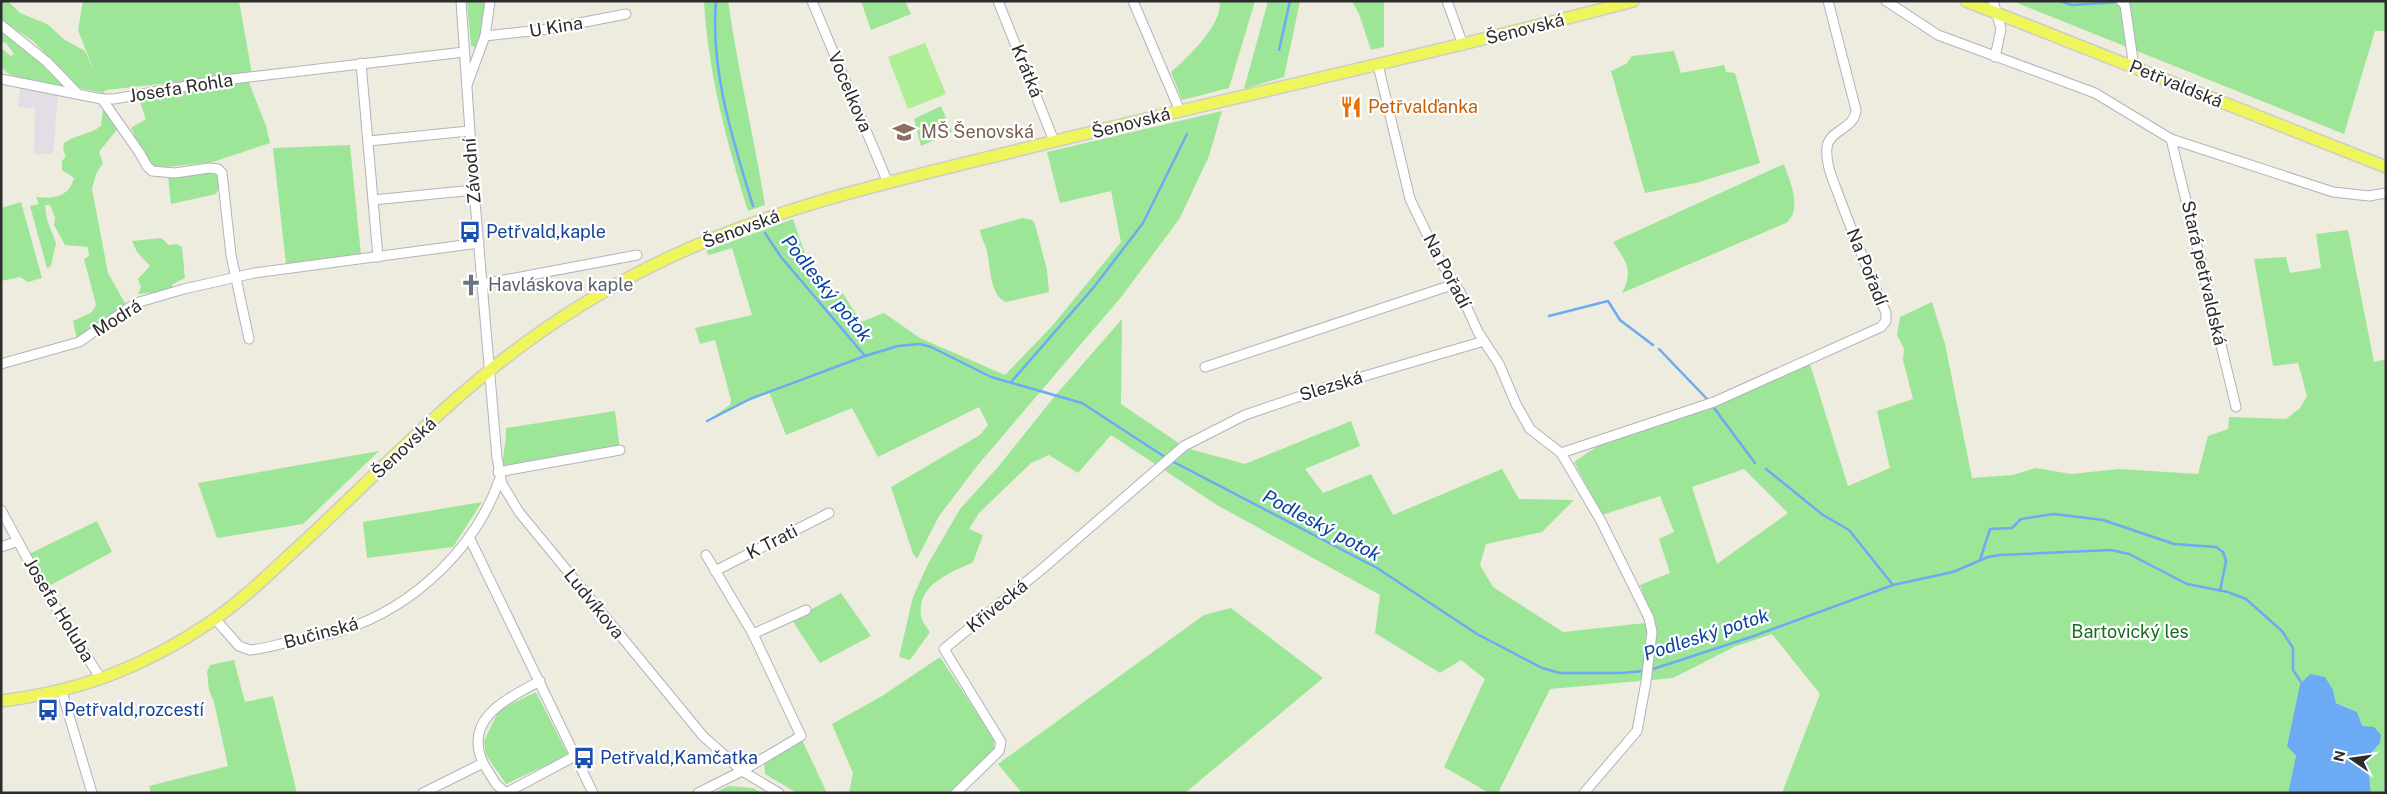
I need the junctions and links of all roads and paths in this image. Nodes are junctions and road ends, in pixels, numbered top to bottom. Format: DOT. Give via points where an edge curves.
graph roads {
  1 [pos="461,1"];
  2 [pos="490,1"];
  3 [pos="812,1"];
  4 [pos="998,1"];
  5 [pos="1133,1"];
  6 [pos="1447,1"];
  7 [pos="1634,1"];
  8 [pos="1828,1"];
  9 [pos="1886,1"];
  10 [pos="1966,1"];
  11 [pos="2121,1"];
  12 [pos="1994,7"];
  13 [pos="626,14"];
  14 [pos="1,25"];
  15 [pos="485,36"];
  16 [pos="1463,45"];
  17 [pos="464,52"];
  18 [pos="1995,57"];
  19 [pos="361,63"];
  20 [pos="1378,65"];
  21 [pos="2134,67"];
  22 [pos="1,79"];
  23 [pos="466,88"];
  24 [pos="77,93"];
  25 [pos="102,99"];
  26 [pos="1180,111"];
  27 [pos="469,131"];
  28 [pos="2171,139"];
  29 [pos="369,141"];
  30 [pos="1054,141"];
  31 [pos="2386,167"];
  32 [pos="888,183"];
  33 [pos="474,190"];
  34 [pos="2386,193"];
  35 [pos="373,200"];
  36 [pos="479,243"];
  37 [pos="637,255"];
  38 [pos="378,257"];
  39 [pos="235,276"];
  40 [pos="483,284"];
  41 [pos="1455,284"];
  42 [pos="249,339"];
  43 [pos="1484,341"];
  44 [pos="1,364"];
  45 [pos="1205,367"];
  46 [pos="489,370"];
  47 [pos="2236,407"];
  48 [pos="1184,446"];
  49 [pos="620,450"];
  50 [pos="1561,453"];
  51 [pos="499,475"];
  52 [pos="1,510"];
  53 [pos="829,513"];
  54 [pos="470,538"];
  55 [pos="18,541"];
  56 [pos="1,548"];
  57 [pos="706,555"];
  58 [pos="715,571"];
  59 [pos="806,610"];
  60 [pos="215,620"];
  61 [pos="753,634"];
  62 [pos="101,679"];
  63 [pos="540,681"];
  64 [pos="62,692"];
  65 [pos="1,701"];
  66 [pos="575,756"];
  67 [pos="483,763"];
  68 [pos="742,771"];
  69 [pos="92,793"];
  70 [pos="423,793"];
  71 [pos="506,793"];
  72 [pos="593,793"];
  73 [pos="698,793"];
  74 [pos="779,793"];
  75 [pos="956,793"];
  76 [pos="1584,793"];
  1 -- 17 [label="street, Závodní"];
  2 -- 15 [label="street, Závodní"];
  3 -- 32 [label="street, Vocelkova"];
  4 -- 30 [label="street, Krátká"];
  5 -- 26 [label="street"];
  6 -- 16 [label="street"];
  7 -- 16 [label="main road, Šenovská"];
  8 -- 50 [label="street, Na Pořadí" via="1856,117 1834,134 1828,144 1826,160 1886,313 1886,321 1881,327 1714,402"];
  9 -- 18 [label="street" via="1938,35"];
  10 -- 12 [label="main road, Petřvaldská"];
  11 -- 21 [label="street" via="2125,5"];
  12 -- 18 [label="street" via="2001,29"];
  12 -- 21 [label="main road, Petřvaldská"];
  13 -- 15 [label="street, U Kina" via="549,29"];
  14 -- 24 [label="street" via="47,62"];
  15 -- 23 [label="street, Závodní"];
  16 -- 20 [label="main road, Šenovská"];
  17 -- 19 [label="street, Josefa Rohla"];
  17 -- 23 [label="street, Závodní"];
  18 -- 28 [label="street" via="2095,94"];
  19 -- 25 [label="street, Josefa Rohla"];
  19 -- 29 [label="street"];
  20 -- 26 [label="main road, Šenovská"];
  20 -- 41 [label="street, Na Pořadí" via="1410,199"];
  21 -- 31 [label="main road, Petřvaldská"];
  22 -- 24 [label="street, Josefa Rohla"];
  23 -- 27 [label="street, Závodní"];
  24 -- 25 [label="street, Josefa Rohla"];
  25 -- 39 [label="street" via="152,171 175,173 209,168 222,173"];
  26 -- 30 [label="main road, Šenovská"];
  27 -- 29 [label="street"];
  27 -- 33 [label="street, Závodní"];
  28 -- 34 [label="street" via="2333,192 2369,196"];
  28 -- 47 [label="street, Stará petřvaldská"];
  29 -- 35 [label="street"];
  30 -- 32 [label="main road, Šenovská"];
  32 -- 46 [label="main road, Šenovská" via="779,214 690,248 613,287"];
  33 -- 35 [label="street"];
  33 -- 36 [label="street, Závodní"];
  35 -- 38 [label="street"];
  36 -- 38 [label="street, Modrá"];
  36 -- 40 [label="street, Závodní"];
  37 -- 40 [label="street"];
  38 -- 39 [label="street, Modrá"];
  39 -- 42 [label="street"];
  39 -- 44 [label="street, Modrá" via="145,300 117,314 79,342"];
  40 -- 46 [label="street, Závodní"];
  41 -- 43 [label="street, Na Pořadí"];
  41 -- 45 [label="street"];
  43 -- 48 [label="street, Slezská" via="1245,415"];
  43 -- 50 [label="street, Na Pořadí" via="1499,364 1530,430"];
  46 -- 51 [label="street, Ludvíkova"];
  46 -- 60 [label="main road, Šenovská"];
  48 -- 75 [label="street, Křivecká" via="944,649 1001,742 999,751"];
  49 -- 51 [label="street"];
  50 -- 76 [label="street, Na Pořadí" via="1601,521 1649,618 1652,632 1637,731"];
  51 -- 54 [label="street, Bučinská" via="488,508"];
  51 -- 68 [label="street, Ludvíkova" via="519,512 703,736"];
  52 -- 55 [label="street, Josefa Holuba"];
  53 -- 58 [label="street, K Trati"];
  54 -- 60 [label="street, Bučinská" via="442,569 417,590 380,615 344,630 250,650 239,646"];
  54 -- 63 [label="street"];
  55 -- 56 [label="street, Josefa Holuba"];
  55 -- 62 [label="street, Josefa Holuba"];
  57 -- 58 [label="street"];
  58 -- 61 [label="street"];
  59 -- 61 [label="street"];
  60 -- 62 [label="main road, Šenovská" via="154,656"];
  61 -- 68 [label="street" via="801,736"];
  62 -- 64 [label="main road, Šenovská"];
  63 -- 66 [label="street"];
  63 -- 67 [label="street" via="496,705 483,723 478,739"];
  64 -- 65 [label="main road, Šenovská"];
  64 -- 69 [label="street"];
  66 -- 71 [label="street"];
  66 -- 72 [label="street"];
  67 -- 70 [label="street"];
  67 -- 71 [label="street"];
  68 -- 73 [label="street"];
  68 -- 74 [label="street, Ludvíkova"];
}
